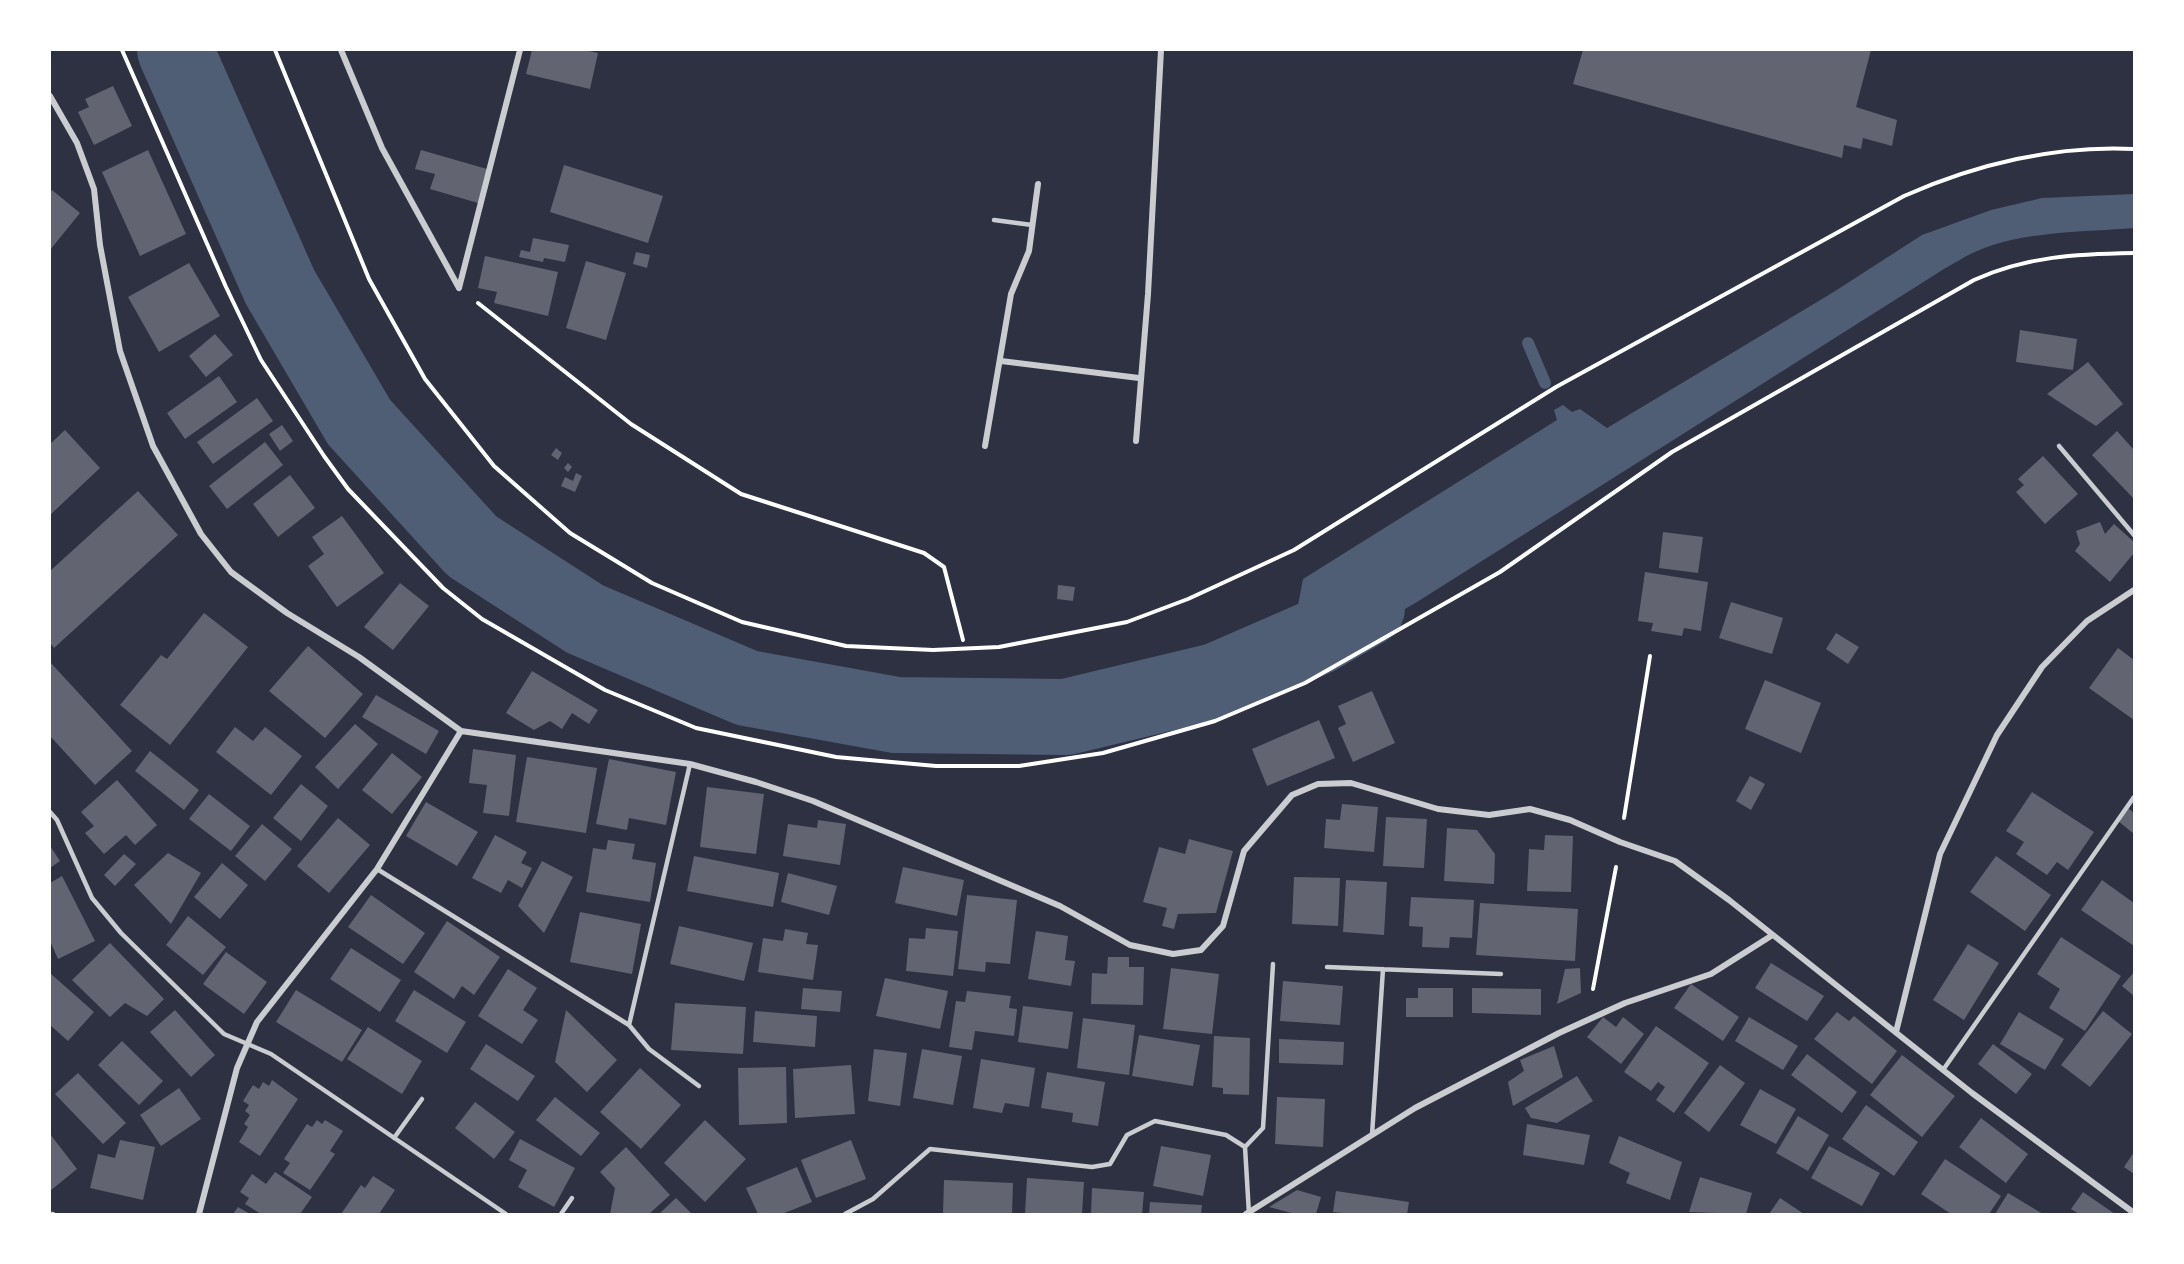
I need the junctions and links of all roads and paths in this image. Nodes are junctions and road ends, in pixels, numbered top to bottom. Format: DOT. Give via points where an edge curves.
graph roads {
  1 [pos="122,50"];
  2 [pos="275,50"];
  3 [pos="341,50"];
  4 [pos="520,50"];
  5 [pos="1161,50"];
  6 [pos="50,96"];
  7 [pos="2134,149"];
  8 [pos="1038,184"];
  9 [pos="994,220"];
  10 [pos="1032,225"];
  11 [pos="2134,253"];
  12 [pos="459,288"];
  13 [pos="1001,361"];
  14 [pos="1139,378"];
  15 [pos="1136,441"];
  16 [pos="985,446"];
  17 [pos="2059,446"];
  18 [pos="2134,535"];
  19 [pos="2134,590"];
  20 [pos="963,640"];
  21 [pos="462,731"];
  22 [pos="690,764"];
  23 [pos="2134,797"];
  24 [pos="50,812"];
  25 [pos="377,869"];
  26 [pos="1771,936"];
  27 [pos="1273,964"];
  28 [pos="1327,967"];
  29 [pos="1383,969"];
  30 [pos="1501,974"];
  31 [pos="629,1025"];
  32 [pos="1896,1032"];
  33 [pos="246,1044"];
  34 [pos="1943,1070"];
  35 [pos="699,1086"];
  36 [pos="422,1099"];
  37 [pos="1372,1135"];
  38 [pos="394,1138"];
  39 [pos="1245,1147"];
  40 [pos="572,1198"];
  41 [pos="2134,1213"];
  42 [pos="1248,1214"];
  43 [pos="199,1215"];
  44 [pos="506,1215"];
  45 [pos="561,1215"];
  46 [pos="845,1215"];
  1 -- 11 [label="path" via="261,360 348,489 435,580 482,619 605,690 696,728 836,757 936,766 1019,766 1103,753 1215,721 1305,684 1414,623 1500,572 1672,452 1974,280 2003,266 2037,259"];
  2 -- 7 [label="path" via="369,279 425,379 494,466 570,533 652,583 742,622 846,646 933,650 999,647 1127,622 1188,599 1294,550 1556,387 1904,196 1948,177 1998,163 2060,153"];
  3 -- 12 [label="street" via="382,148"];
  4 -- 12 [label="street"];
  5 -- 14 [label="street" via="1148,294"];
  6 -- 21 [label="street" via="77,143 94,189 120,351 153,446 201,534 231,572"];
  8 -- 10 [label="street"];
  9 -- 10 [label="lane"];
  10 -- 13 [label="street" via="1029,251 1011,294"];
  12 -- 20 [label="path" via="631,424 741,494 924,553 944,567"];
  13 -- 14 [label="street"];
  13 -- 16 [label="street"];
  14 -- 15 [label="street"];
  17 -- 18 [label="lane"];
  19 -- 32 [label="street" via="2087,621 2042,667 1997,735 1940,854"];
  21 -- 22 [label="street"];
  21 -- 25 [label="street"];
  22 -- 26 [label="street" via="813,801 1060,906 1130,945 1173,954 1201,950 1223,926 1244,851 1292,795 1318,784 1351,783 1438,809 1489,815 1530,809 1570,820 1675,861"];
  22 -- 31 [label="lane"];
  23 -- 34 [label="lane"];
  24 -- 33 [label="lane" via="92,898 121,933 224,1034"];
  25 -- 31 [label="lane"];
  25 -- 33 [label="street" via="273,1000"];
  26 -- 32 [label="street"];
  26 -- 37 [label="street" via="1711,974 1625,1003 1559,1033 1415,1108"];
  27 -- 39 [label="lane" via="1263,1128"];
  28 -- 29 [label="lane"];
  29 -- 30 [label="lane"];
  29 -- 37 [label="lane"];
  31 -- 35 [label="lane" via="649,1049"];
  32 -- 34 [label="street"];
  33 -- 38 [label="lane" via="271,1054"];
  33 -- 43 [label="street"];
  34 -- 41 [label="street"];
  36 -- 38 [label="lane"];
  37 -- 42 [label="street"];
  38 -- 44 [label="lane"];
  39 -- 42 [label="lane"];
  39 -- 46 [label="lane" via="1226,1135 1155,1121 1127,1135 1110,1164 1092,1167 930,1149 873,1199"];
  40 -- 45 [label="lane"];
}
